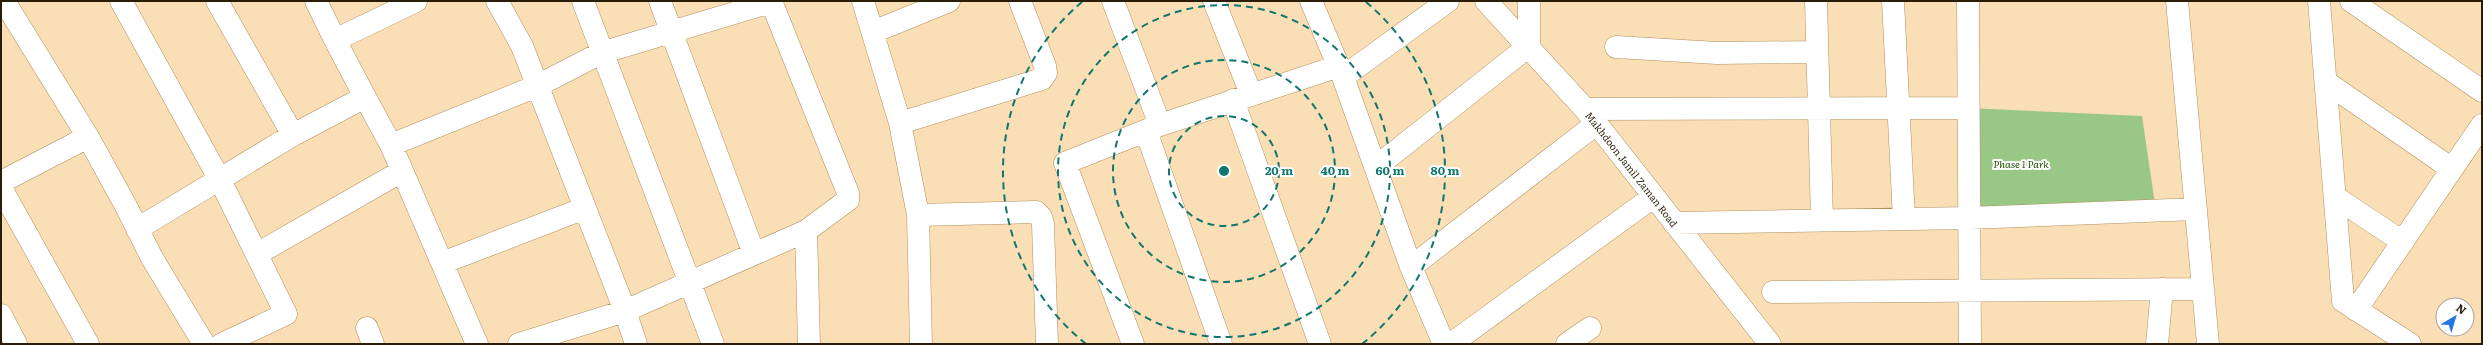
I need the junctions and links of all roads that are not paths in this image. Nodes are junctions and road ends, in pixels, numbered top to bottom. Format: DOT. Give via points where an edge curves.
graph roads {
  1 [pos="4,1"];
  2 [pos="121,1"];
  3 [pos="217,1"];
  4 [pos="316,1"];
  5 [pos="416,1"];
  6 [pos="497,1"];
  7 [pos="583,1"];
  8 [pos="660,1"];
  9 [pos="863,1"];
  10 [pos="949,1"];
  11 [pos="1020,1"];
  12 [pos="1113,1"];
  13 [pos="1214,1"];
  14 [pos="1311,1"];
  15 [pos="1448,1"];
  16 [pos="1486,1"];
  17 [pos="1529,1"];
  18 [pos="1816,1"];
  19 [pos="1893,1"];
  20 [pos="1968,1"];
  21 [pos="2177,1"];
  22 [pos="2319,1"];
  23 [pos="2350,1"];
  24 [pos="771,2"];
  25 [pos="873,32"];
  26 [pos="672,33"];
  27 [pos="335,40"];
  28 [pos="1529,46"];
  29 [pos="1616,48"];
  30 [pos="1817,52"];
  31 [pos="602,53"];
  32 [pos="1341,72"];
  33 [pos="2326,82"];
  34 [pos="537,86"];
  35 [pos="2482,91"];
  36 [pos="365,97"];
  37 [pos="1242,97"];
  38 [pos="1817,108"];
  39 [pos="1900,108"];
  40 [pos="1968,108"];
  41 [pos="1590,116"];
  42 [pos="900,123"];
  43 [pos="2482,125"];
  44 [pos="1153,128"];
  45 [pos="293,134"];
  46 [pos="88,138"];
  47 [pos="391,145"];
  48 [pos="1376,167"];
  49 [pos="2452,169"];
  50 [pos="402,171"];
  51 [pos="220,180"];
  52 [pos="1,182"];
  53 [pos="1,188"];
  54 [pos="1653,197"];
  55 [pos="2335,197"];
  56 [pos="585,208"];
  57 [pos="2196,209"];
  58 [pos="918,215"];
  59 [pos="1969,218"];
  60 [pos="1904,219"];
  61 [pos="1822,220"];
  62 [pos="1674,222"];
  63 [pos="137,229"];
  64 [pos="806,231"];
  65 [pos="2403,242"];
  66 [pos="256,254"];
  67 [pos="754,254"];
  68 [pos="442,263"];
  69 [pos="1411,267"];
  70 [pos="691,283"];
  71 [pos="2162,289"];
  72 [pos="2203,289"];
  73 [pos="1970,290"];
  74 [pos="1773,292"];
  75 [pos="2356,310"];
  76 [pos="625,311"];
  77 [pos="1,315"];
  78 [pos="1590,328"];
  79 [pos="16,344"];
  80 [pos="88,344"];
  81 [pos="204,344"];
  82 [pos="222,344"];
  83 [pos="477,344"];
  84 [pos="519,344"];
  85 [pos="636,344"];
  86 [pos="713,344"];
  87 [pos="809,344"];
  88 [pos="921,344"];
  89 [pos="1046,344"];
  90 [pos="1133,344"];
  91 [pos="1221,344"];
  92 [pos="1320,344"];
  93 [pos="1444,344"];
  94 [pos="1452,344"];
  95 [pos="1567,344"];
  96 [pos="1770,344"];
  97 [pos="1970,344"];
  98 [pos="2157,344"];
  99 [pos="2208,344"];
  100 [pos="2410,344"];
  1 -- 46 [label="street"];
  2 -- 51 [label="street"];
  3 -- 45 [label="street"];
  4 -- 27 [label="street"];
  5 -- 27 [label="street"];
  6 -- 34 [label="street" via="522,46"];
  7 -- 31 [label="street"];
  8 -- 26 [label="street"];
  9 -- 25 [label="street"];
  10 -- 25 [label="street"];
  11 -- 42 [label="street" via="1045,66 1046,73 1042,79"];
  12 -- 44 [label="street"];
  13 -- 37 [label="street"];
  14 -- 32 [label="street"];
  15 -- 32 [label="street"];
  16 -- 28 [label="street, Makhdoon Jamil Zaman Road"];
  17 -- 28 [label="street"];
  18 -- 30 [label="street"];
  19 -- 39 [label="street"];
  20 -- 40 [label="street"];
  21 -- 57 [label="street"];
  22 -- 33 [label="street"];
  23 -- 35 [label="street"];
  24 -- 26 [label="street"];
  24 -- 64 [label="street" via="848,193 848,200"];
  25 -- 42 [label="street"];
  26 -- 31 [label="street"];
  26 -- 67 [label="street"];
  27 -- 36 [label="street"];
  28 -- 41 [label="street, Makhdoon Jamil Zaman Road"];
  28 -- 48 [label="street"];
  29 -- 30 [label="street" via="1717,53"];
  30 -- 38 [label="street"];
  31 -- 34 [label="street"];
  31 -- 70 [label="street"];
  32 -- 37 [label="street"];
  32 -- 48 [label="street"];
  33 -- 49 [label="street"];
  33 -- 55 [label="street"];
  34 -- 47 [label="street"];
  34 -- 56 [label="street"];
  36 -- 45 [label="street"];
  36 -- 47 [label="street"];
  37 -- 44 [label="street"];
  37 -- 92 [label="street"];
  38 -- 39 [label="street"];
  38 -- 41 [label="street"];
  38 -- 61 [label="street"];
  39 -- 40 [label="street"];
  39 -- 60 [label="street"];
  40 -- 59 [label="street"];
  41 -- 54 [label="street, Makhdoon Jamil Zaman Road"];
  41 -- 69 [label="street"];
  42 -- 58 [label="street"];
  43 -- 49 [label="street"];
  44 -- 90 [label="street" via="1065,163"];
  44 -- 91 [label="street"];
  45 -- 51 [label="street"];
  46 -- 52 [label="street"];
  46 -- 63 [label="street"];
  47 -- 50 [label="street"];
  48 -- 69 [label="street"];
  49 -- 65 [label="street"];
  50 -- 66 [label="street"];
  50 -- 68 [label="street"];
  51 -- 63 [label="street"];
  51 -- 66 [label="street"];
  53 -- 80 [label="street"];
  54 -- 62 [label="street, Makhdoon Jamil Zaman Road"];
  54 -- 94 [label="street"];
  55 -- 65 [label="street"];
  55 -- 75 [label="street" via="2343,301"];
  56 -- 68 [label="street"];
  56 -- 76 [label="street"];
  57 -- 59 [label="street"];
  57 -- 72 [label="street"];
  58 -- 88 [label="street"];
  58 -- 89 [label="street" via="1036,212 1041,217"];
  59 -- 60 [label="street"];
  59 -- 73 [label="street"];
  60 -- 61 [label="street"];
  61 -- 62 [label="street"];
  62 -- 96 [label="street, Makhdoon Jamil Zaman Road"];
  63 -- 81 [label="street"];
  64 -- 67 [label="street"];
  64 -- 87 [label="street"];
  65 -- 75 [label="street"];
  66 -- 82 [label="street" via="286,314"];
  67 -- 70 [label="street"];
  68 -- 83 [label="street"];
  69 -- 93 [label="street"];
  70 -- 76 [label="street"];
  70 -- 86 [label="street"];
  71 -- 72 [label="street"];
  71 -- 73 [label="street"];
  71 -- 98 [label="street"];
  72 -- 99 [label="street"];
  73 -- 74 [label="street"];
  73 -- 97 [label="street"];
  75 -- 100 [label="street"];
  76 -- 84 [label="street"];
  76 -- 85 [label="street"];
  77 -- 79 [label="street"];
  78 -- 95 [label="street"];
}
